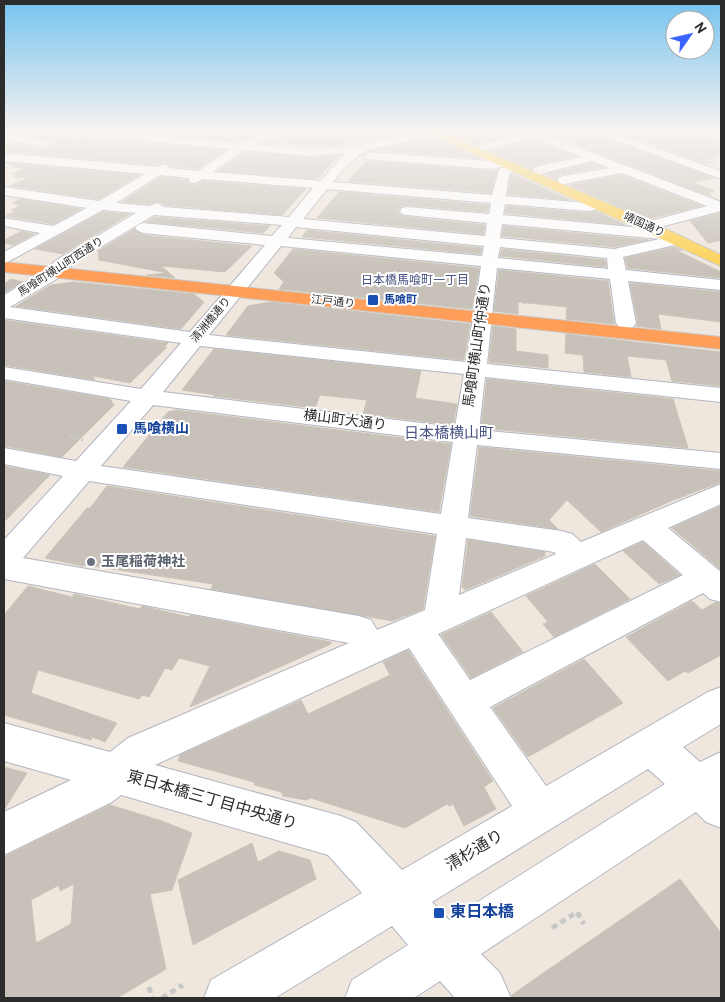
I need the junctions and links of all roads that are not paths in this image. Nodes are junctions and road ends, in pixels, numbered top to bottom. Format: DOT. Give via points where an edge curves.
graph roads {
  1 [pos="326,177"];
  2 [pos="108,178"];
  3 [pos="148,178"];
  4 [pos="198,178"];
  5 [pos="330,178"];
  6 [pos="333,178"];
  7 [pos="502,178"];
  8 [pos="550,178"];
  9 [pos="560,178"];
  10 [pos="576,178"];
  11 [pos="646,178"];
  12 [pos="653,178"];
  13 [pos="649,179"];
  14 [pos="564,180"];
  15 [pos="143,181"];
  16 [pos="624,186"];
  17 [pos="109,188"];
  18 [pos="128,190"];
  19 [pos="191,190"];
  20 [pos="4,191"];
  21 [pos="466,192"];
  22 [pos="172,196"];
  23 [pos="598,196"];
  24 [pos="293,201"];
  25 [pos="316,203"];
  26 [pos="101,206"];
  27 [pos="721,207"];
  28 [pos="497,209"];
  29 [pos="152,210"];
  30 [pos="397,210"];
  31 [pos="4,222"];
  32 [pos="293,222"];
  33 [pos="126,226"];
  34 [pos="648,226"];
  35 [pos="56,231"];
  36 [pos="669,233"];
  37 [pos="276,242"];
  38 [pos="721,250"];
  39 [pos="490,252"];
  40 [pos="614,254"];
  41 [pos="4,261"];
  42 [pos="721,261"];
  43 [pos="58,269"];
  44 [pos="618,276"];
  45 [pos="721,286"];
  46 [pos="238,288"];
  47 [pos="4,303"];
  48 [pos="4,312"];
  49 [pos="484,314"];
  50 [pos="626,323"];
  51 [pos="721,333"];
  52 [pos="195,340"];
  53 [pos="721,343"];
  54 [pos="475,369"];
  55 [pos="4,373"];
  56 [pos="721,395"];
  57 [pos="147,397"];
  58 [pos="466,436"];
  59 [pos="4,456"];
  60 [pos="721,461"];
  61 [pos="83,471"];
  62 [pos="721,493"];
  63 [pos="452,526"];
  64 [pos="646,526"];
  65 [pos="577,556"];
  66 [pos="4,560"];
  67 [pos="4,567"];
  68 [pos="714,584"];
  69 [pos="427,623"];
  70 [pos="370,649"];
  71 [pos="465,701"];
  72 [pos="721,704"];
  73 [pos="4,742"];
  74 [pos="652,746"];
  75 [pos="115,773"];
  76 [pos="714,788"];
  77 [pos="540,812"];
  78 [pos="4,834"];
  79 [pos="396,898"];
  80 [pos="445,950"];
  81 [pos="229,998"];
  82 [pos="370,998"];
  83 [pos="486,998"];
  1 -- 25 [label="street, 清洲橋通り"];
  2 -- 15 [label="street"];
  3 -- 15 [label="street"];
  4 -- 19 [label="street"];
  5 -- 28 [label="street"];
  6 -- 21 [label="street"];
  7 -- 28 [label="street, 馬喰町横山町仲通り"];
  8 -- 23 [label="main road, 靖国通り"];
  9 -- 14 [label="main road, 靖国通り"];
  10 -- 14 [label="street"];
  11 -- 13 [label="street"];
  12 -- 13 [label="street"];
  13 -- 16 [label="street"];
  13 -- 27 [label="street"];
  14 -- 23 [label="main road, 靖国通り"];
  15 -- 18 [label="street"];
  17 -- 18 [label="street"];
  18 -- 26 [label="street"];
  20 -- 26 [label="street"];
  22 -- 29 [label="street, 馬喰町横山町西通り"];
  23 -- 28 [label="street" via="588,207"];
  23 -- 34 [label="main road, 靖国通り"];
  23 -- 36 [label="main road, 靖国通り"];
  24 -- 25 [label="street"];
  25 -- 32 [label="street, 清洲橋通り"];
  26 -- 29 [label="street"];
  26 -- 35 [label="street"];
  27 -- 36 [label="street"];
  28 -- 30 [label="street"];
  28 -- 36 [label="street"];
  28 -- 39 [label="street, 馬喰町横山町仲通り"];
  29 -- 32 [label="street"];
  29 -- 33 [label="street, 馬喰町横山町西通り"];
  31 -- 35 [label="street"];
  32 -- 37 [label="street, 清洲橋通り"];
  32 -- 39 [label="street"];
  33 -- 37 [label="street"];
  33 -- 43 [label="street, 馬喰町横山町西通り"];
  34 -- 36 [label="street"];
  35 -- 41 [label="street"];
  36 -- 38 [label="main road, 靖国通り"];
  36 -- 40 [label="street"];
  36 -- 42 [label="main road, 靖国通り"];
  37 -- 39 [label="street"];
  37 -- 46 [label="street, 清洲橋通り"];
  39 -- 40 [label="street"];
  39 -- 44 [label="street"];
  39 -- 49 [label="street, 馬喰町横山町仲通り"];
  40 -- 44 [label="street"];
  41 -- 43 [label="highway, 江戸通り"];
  43 -- 46 [label="highway, 江戸通り"];
  43 -- 47 [label="street, 馬喰町横山町西通り"];
  44 -- 45 [label="street"];
  44 -- 50 [label="street"];
  46 -- 49 [label="highway, 江戸通り"];
  46 -- 52 [label="street, 清洲橋通り"];
  48 -- 52 [label="street"];
  49 -- 50 [label="highway, 江戸通り"];
  49 -- 53 [label="highway, 江戸通り"];
  49 -- 54 [label="street, 馬喰町横山町仲通り"];
  50 -- 51 [label="highway, 江戸通り"];
  52 -- 54 [label="street"];
  52 -- 57 [label="street, 清洲橋通り"];
  54 -- 56 [label="street"];
  54 -- 58 [label="street, 馬喰町横山町仲通り"];
  55 -- 57 [label="street, 横山町大通り"];
  57 -- 58 [label="street, 横山町大通り"];
  57 -- 61 [label="street, 清洲橋通り"];
  58 -- 60 [label="street, 横山町大通り"];
  58 -- 63 [label="street, 馬喰町横山町仲通り"];
  59 -- 61 [label="street"];
  61 -- 63 [label="street"];
  61 -- 66 [label="street, 清洲橋通り"];
  62 -- 64 [label="street"];
  63 -- 65 [label="street" via="562,542"];
  63 -- 69 [label="street, 馬喰町横山町仲通り"];
  64 -- 65 [label="street"];
  64 -- 68 [label="street"];
  65 -- 69 [label="street"];
  67 -- 70 [label="street" via="359,630"];
  68 -- 71 [label="street"];
  69 -- 70 [label="street"];
  69 -- 71 [label="street"];
  70 -- 75 [label="street" via="142,751"];
  71 -- 77 [label="street"];
  72 -- 74 [label="street, 清杉通り"];
  73 -- 75 [label="street, 東日本橋三丁目中央通り"];
  74 -- 76 [label="street"];
  74 -- 77 [label="street, 清杉通り"];
  75 -- 78 [label="street" via="98,788"];
  75 -- 79 [label="street, 東日本橋三丁目中央通り" via="341,838"];
  76 -- 80 [label="street"];
  77 -- 79 [label="street, 清杉通り"];
  79 -- 80 [label="street, 東日本橋三丁目中央通り"];
  79 -- 81 [label="street, 清杉通り"];
  80 -- 82 [label="street"];
  80 -- 83 [label="street, 東日本橋三丁目中央通り"];
}
